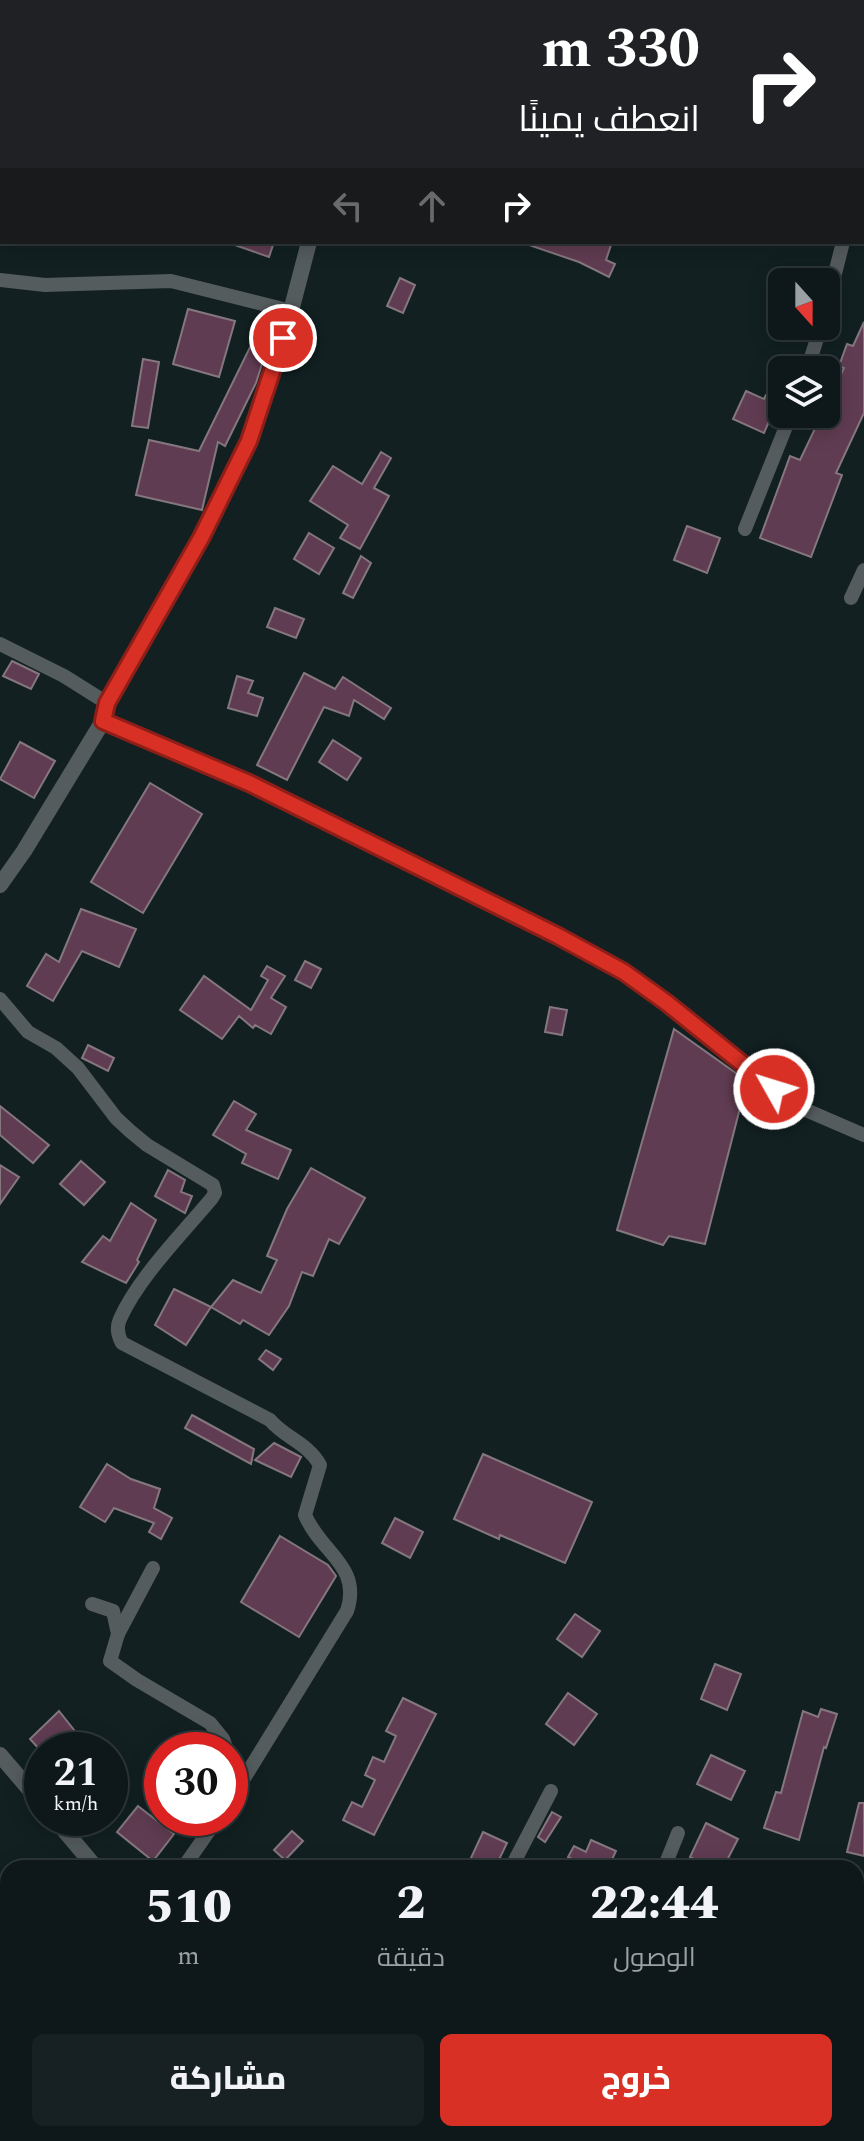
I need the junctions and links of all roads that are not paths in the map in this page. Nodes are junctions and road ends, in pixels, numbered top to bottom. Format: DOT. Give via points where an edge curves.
graph roads {
  1 [pos="308,244"];
  2 [pos="842,244"];
  3 [pos="836,268"];
  4 [pos="0,280"];
  5 [pos="291,311"];
  6 [pos="785,428"];
  7 [pos="745,529"];
  8 [pos="864,570"];
  9 [pos="851,598"];
  10 [pos="0,644"];
  11 [pos="107,703"];
  12 [pos="103,721"];
  13 [pos="1,881"];
  14 [pos="0,999"];
  15 [pos="864,1135"];
  16 [pos="153,1568"];
  17 [pos="92,1604"];
  18 [pos="118,1634"];
  19 [pos="217,1732"];
  20 [pos="0,1755"];
  21 [pos="248,1773"];
  22 [pos="24,1783"];
  23 [pos="551,1791"];
  24 [pos="678,1833"];
  25 [pos="69,1836"];
  26 [pos="205,1836"];
  27 [pos="89,1860"];
  28 [pos="189,1860"];
  29 [pos="515,1860"];
  30 [pos="667,1860"];
  1 -- 5 [label="street"];
  2 -- 3 [label="street"];
  4 -- 5 [label="street" via="45,285 171,281"];
  5 -- 11 [label="street" via="249,441 201,538"];
  6 -- 7 [label="street"];
  8 -- 9 [label="street"];
  10 -- 11 [label="street"];
  11 -- 12 [label="street"];
  12 -- 13 [label="street"];
  12 -- 15 [label="street" via="249,783 558,936 624,972 792,1104"];
  14 -- 21 [label="street" via="28,1032 78,1068 130,1131 213,1185 212,1198 154,1267 119,1321 122,1343 270,1420 282,1434 311,1450 320,1465 305,1515 320,1542 346,1569 351,1598"];
  16 -- 18 [label="street"];
  17 -- 18 [label="street" via="113,1611"];
  18 -- 19 [label="street" via="110,1661"];
  20 -- 22 [label="street"];
  23 -- 29 [label="street"];
  24 -- 30 [label="street"];
  25 -- 27 [label="street"];
  26 -- 28 [label="street"];
}
